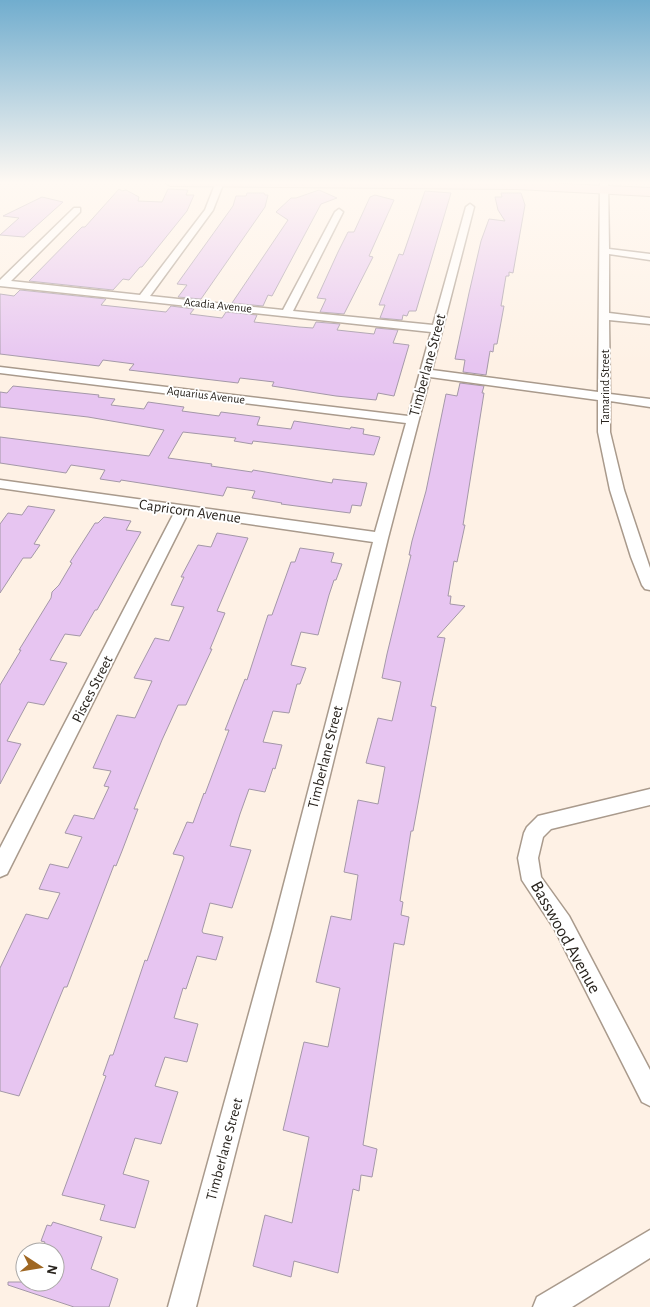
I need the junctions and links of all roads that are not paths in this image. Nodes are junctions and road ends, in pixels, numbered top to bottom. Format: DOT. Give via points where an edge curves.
graph roads {
  1 [pos="43,243"];
  2 [pos="184,243"];
  3 [pos="323,243"];
  4 [pos="460,243"];
  5 [pos="604,243"];
  6 [pos="604,251"];
  7 [pos="650,257"];
  8 [pos="2,283"];
  9 [pos="143,298"];
  10 [pos="287,313"];
  11 [pos="604,316"];
  12 [pos="650,322"];
  13 [pos="437,329"];
  14 [pos="0,370"];
  15 [pos="426,373"];
  16 [pos="606,396"];
  17 [pos="650,404"];
  18 [pos="413,420"];
  19 [pos="0,484"];
  20 [pos="184,510"];
  21 [pos="380,538"];
  22 [pos="650,585"];
  23 [pos="650,797"];
  24 [pos="0,868"];
  25 [pos="650,1094"];
  26 [pos="650,1243"];
  27 [pos="182,1307"];
  28 [pos="546,1307"];
  1 -- 8 [label="street"];
  2 -- 9 [label="street"];
  3 -- 10 [label="street"];
  4 -- 13 [label="street, Timberlane Street"];
  5 -- 6 [label="street, Tamarind Street"];
  6 -- 7 [label="street"];
  6 -- 11 [label="street, Tamarind Street"];
  8 -- 9 [label="street, Acadia Avenue"];
  9 -- 10 [label="street, Acadia Avenue"];
  10 -- 13 [label="street, Acadia Avenue"];
  11 -- 12 [label="street"];
  11 -- 16 [label="street, Tamarind Street"];
  13 -- 15 [label="street, Timberlane Street"];
  14 -- 18 [label="street, Aquarius Avenue"];
  15 -- 16 [label="street"];
  15 -- 18 [label="street, Timberlane Street"];
  16 -- 17 [label="street"];
  16 -- 22 [label="street, Tamarind Street" via="604,432 610,465 638,557"];
  18 -- 21 [label="street, Timberlane Street"];
  19 -- 20 [label="street, Capricorn Avenue"];
  20 -- 21 [label="street, Capricorn Avenue"];
  20 -- 24 [label="street, Pisces Street"];
  21 -- 27 [label="street, Timberlane Street" via="282,930"];
  23 -- 25 [label="street, Basswood Avenue" via="545,822 534,833 528,858 532,880 562,923"];
  26 -- 28 [label="street"];
}
